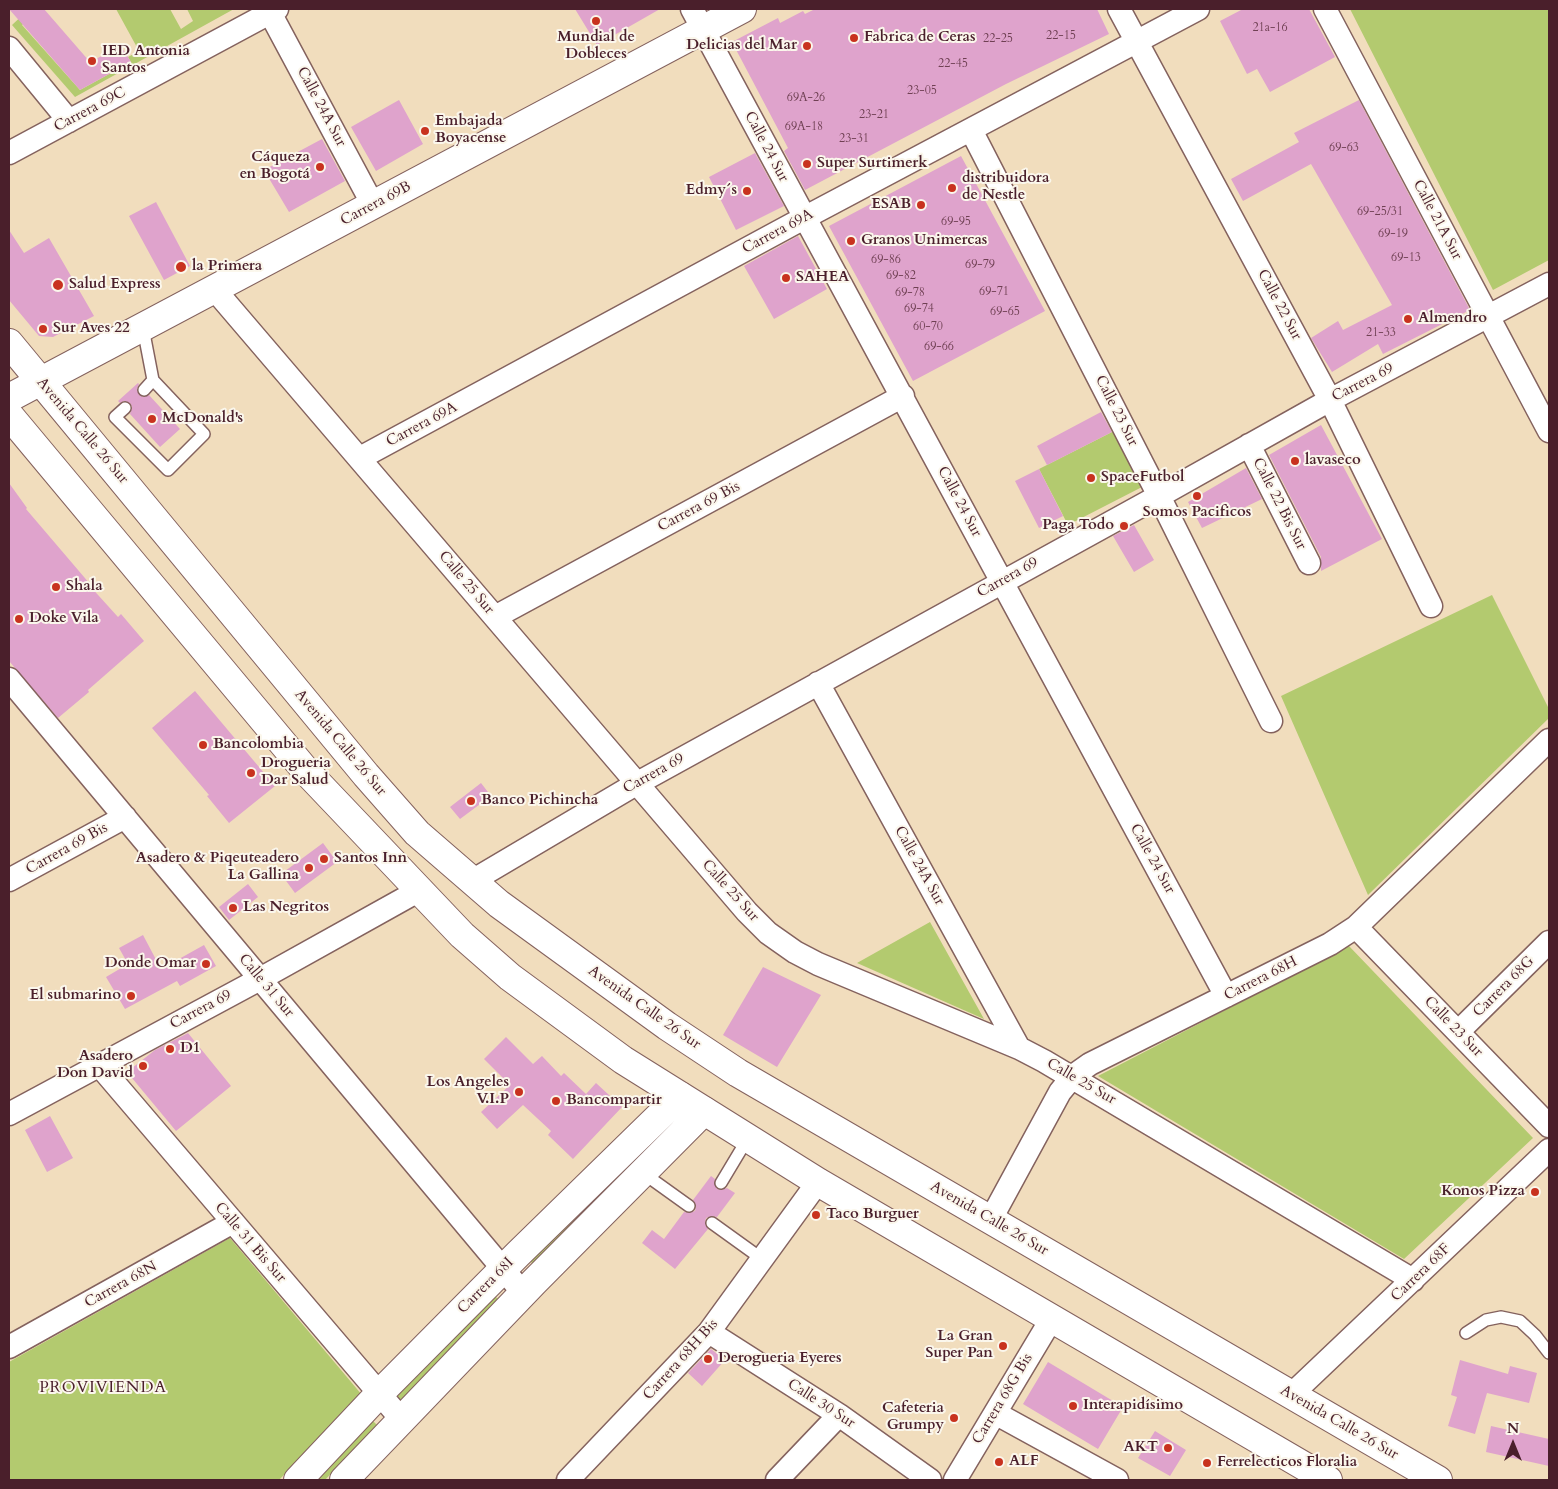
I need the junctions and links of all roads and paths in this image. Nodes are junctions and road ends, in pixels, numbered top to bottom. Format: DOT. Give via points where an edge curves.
graph roads {
  1 [pos="742,9"];
  2 [pos="1119,9"];
  3 [pos="1198,9"];
  4 [pos="1325,9"];
  5 [pos="272,10"];
  6 [pos="697,19"];
  7 [pos="1137,41"];
  8 [pos="9,48"];
  9 [pos="69,121"];
  10 [pos="971,130"];
  11 [pos="9,153"];
  12 [pos="373,205"];
  13 [pos="804,218"];
  14 [pos="1549,284"];
  15 [pos="215,290"];
  16 [pos="1489,317"];
  17 [pos="142,328"];
  18 [pos="9,343"];
  19 [pos="153,380"];
  20 [pos="41,381"];
  21 [pos="144,390"];
  22 [pos="903,396"];
  23 [pos="9,398"];
  24 [pos="1330,400"];
  25 [pos="125,408"];
  26 [pos="9,415"];
  27 [pos="1549,431"];
  28 [pos="1249,445"];
  29 [pos="360,458"];
  30 [pos="1159,496"];
  31 [pos="1309,563"];
  32 [pos="1001,582"];
  33 [pos="1431,606"];
  34 [pos="495,618"];
  35 [pos="9,679"];
  36 [pos="818,683"];
  37 [pos="1271,721"];
  38 [pos="1549,740"];
  39 [pos="636,784"];
  40 [pos="124,817"];
  41 [pos="9,880"];
  42 [pos="472,882"];
  43 [pos="418,891"];
  44 [pos="1356,928"];
  45 [pos="1549,942"];
  46 [pos="260,979"];
  47 [pos="1226,996"];
  48 [pos="1458,1032"];
  49 [pos="1019,1048"];
  50 [pos="99,1065"];
  51 [pos="1072,1076"];
  52 [pos="680,1096"];
  53 [pos="704,1111"];
  54 [pos="9,1114"];
  55 [pos="1549,1126"];
  56 [pos="748,1138"];
  57 [pos="1549,1150"];
  58 [pos="643,1173"];
  59 [pos="818,1182"];
  60 [pos="721,1183"];
  61 [pos="689,1206"];
  62 [pos="991,1220"];
  63 [pos="233,1222"];
  64 [pos="712,1223"];
  65 [pos="762,1259"];
  66 [pos="503,1269"];
  67 [pos="1413,1280"];
  68 [pos="524,1294"];
  69 [pos="1052,1318"];
  70 [pos="709,1332"];
  71 [pos="1466,1333"];
  72 [pos="9,1347"];
  73 [pos="1549,1353"];
  74 [pos="379,1394"];
  75 [pos="1292,1395"];
  76 [pos="995,1413"];
  77 [pos="839,1415"];
  78 [pos="402,1420"];
  79 [pos="298,1480"];
  80 [pos="344,1480"];
  81 [pos="568,1480"];
  82 [pos="777,1480"];
  83 [pos="930,1480"];
  84 [pos="955,1480"];
  85 [pos="1117,1480"];
  86 [pos="1328,1480"];
  87 [pos="1438,1480"];
  1 -- 6 [label="main road, Carrera 69B"];
  2 -- 7 [label="street, Calle 22 Sur"];
  3 -- 7 [label="street, Carrera 69A"];
  4 -- 16 [label="street, Calle 21A Sur"];
  5 -- 9 [label="street, Carrera 69C"];
  5 -- 12 [label="street, Calle 24A Sur"];
  6 -- 12 [label="main road, Carrera 69B"];
  6 -- 13 [label="street, Calle 24 Sur"];
  7 -- 10 [label="street, Carrera 69A"];
  7 -- 24 [label="street, Calle 22 Sur"];
  8 -- 9 [label="street"];
  9 -- 11 [label="street, Carrera 69C"];
  10 -- 13 [label="street, Carrera 69A"];
  10 -- 30 [label="street, Calle 23 Sur"];
  12 -- 15 [label="main road, Carrera 69B"];
  13 -- 22 [label="street, Calle 24 Sur"];
  13 -- 29 [label="street, Carrera 69A"];
  14 -- 16 [label="street, Carrera 69"];
  15 -- 17 [label="main road, Carrera 69B"];
  15 -- 29 [label="street, Calle 25 Sur"];
  16 -- 24 [label="street, Carrera 69" via="1400,369"];
  16 -- 27 [label="street, Calle 21A Sur"];
  17 -- 19 [label="lane"];
  17 -- 20 [label="main road, Carrera 69B"];
  18 -- 20 [label="main road, Avenida Calle 26 Sur"];
  19 -- 21 [label="lane"];
  19 -- 25 [label="lane" via="204,434 168,470 115,417"];
  20 -- 23 [label="main road, Carrera 69B"];
  20 -- 42 [label="main road, Avenida Calle 26 Sur" via="366,775 417,833"];
  22 -- 32 [label="street, Calle 24 Sur"];
  22 -- 34 [label="street, Carrera 69 Bis"];
  24 -- 28 [label="street, Carrera 69"];
  24 -- 33 [label="street, Calle 22 Sur"];
  26 -- 43 [label="main road" via="306,771"];
  28 -- 30 [label="street, Carrera 69"];
  28 -- 31 [label="street, Calle 22 Bis Sur"];
  29 -- 34 [label="street, Calle 25 Sur"];
  30 -- 32 [label="street, Carrera 69"];
  30 -- 37 [label="street, Calle 23 Sur"];
  32 -- 36 [label="street, Carrera 69"];
  32 -- 47 [label="street, Calle 24 Sur"];
  34 -- 39 [label="street, Calle 25 Sur"];
  35 -- 40 [label="street, Calle 31 Sur"];
  36 -- 39 [label="street, Carrera 69"];
  36 -- 49 [label="street, Calle 24A Sur"];
  38 -- 44 [label="street, Carrera 68H"];
  39 -- 42 [label="street, Carrera 69"];
  39 -- 49 [label="street, Calle 25 Sur" via="747,912 795,952"];
  40 -- 41 [label="street, Carrera 69 Bis"];
  40 -- 46 [label="street, Calle 31 Sur"];
  42 -- 62 [label="main road, Avenida Calle 26 Sur" via="666,1026 738,1073"];
  43 -- 46 [label="street, Carrera 69"];
  43 -- 52 [label="main road" via="510,977 623,1060"];
  44 -- 47 [label="street, Carrera 68H"];
  44 -- 48 [label="street, Calle 23 Sur"];
  45 -- 48 [label="street, Carrera 68G"];
  46 -- 50 [label="street, Carrera 69"];
  46 -- 66 [label="street, Calle 31 Sur"];
  47 -- 51 [label="street, Carrera 68H"];
  48 -- 55 [label="street, Calle 23 Sur"];
  49 -- 51 [label="street, Calle 25 Sur"];
  50 -- 54 [label="street, Carrera 69"];
  50 -- 63 [label="street, Calle 31 Bis Sur"];
  51 -- 62 [label="street, Carrera 68H" via="1060,1092"];
  51 -- 67 [label="street, Calle 25 Sur"];
  52 -- 53 [label="main road"];
  52 -- 66 [label="main road, Carrera 68I"];
  53 -- 56 [label="main road"];
  53 -- 58 [label="main road, Carrera 68I"];
  56 -- 59 [label="main road"];
  56 -- 60 [label="lane"];
  57 -- 67 [label="street, Carrera 68F"];
  58 -- 61 [label="lane"];
  58 -- 68 [label="main road, Carrera 68I"];
  59 -- 65 [label="street, Carrera 68H Bis"];
  59 -- 69 [label="main road"];
  62 -- 75 [label="main road, Avenida Calle 26 Sur"];
  63 -- 72 [label="street, Carrera 68N"];
  63 -- 74 [label="street, Calle 31 Bis Sur"];
  64 -- 65 [label="lane"];
  65 -- 70 [label="street, Carrera 68H Bis"];
  66 -- 68 [label="street, Calle 31 Sur"];
  66 -- 74 [label="main road, Carrera 68I"];
  67 -- 75 [label="street, Carrera 68F"];
  68 -- 78 [label="main road, Carrera 68I"];
  69 -- 76 [label="street, Carrera 68G Bis"];
  69 -- 86 [label="main road"];
  70 -- 77 [label="street, Calle 30 Sur"];
  70 -- 81 [label="street, Carrera 68H Bis"];
  71 -- 73 [label="lane" via="1486,1320 1501,1317 1520,1321"];
  74 -- 78 [label="street, Calle 31 Bis Sur"];
  74 -- 79 [label="main road, Carrera 68I"];
  75 -- 87 [label="main road, Avenida Calle 26 Sur"];
  76 -- 84 [label="street, Carrera 68G Bis"];
  76 -- 85 [label="street"];
  77 -- 82 [label="street"];
  77 -- 83 [label="street, Calle 30 Sur"];
  78 -- 80 [label="main road, Carrera 68I"];
}
